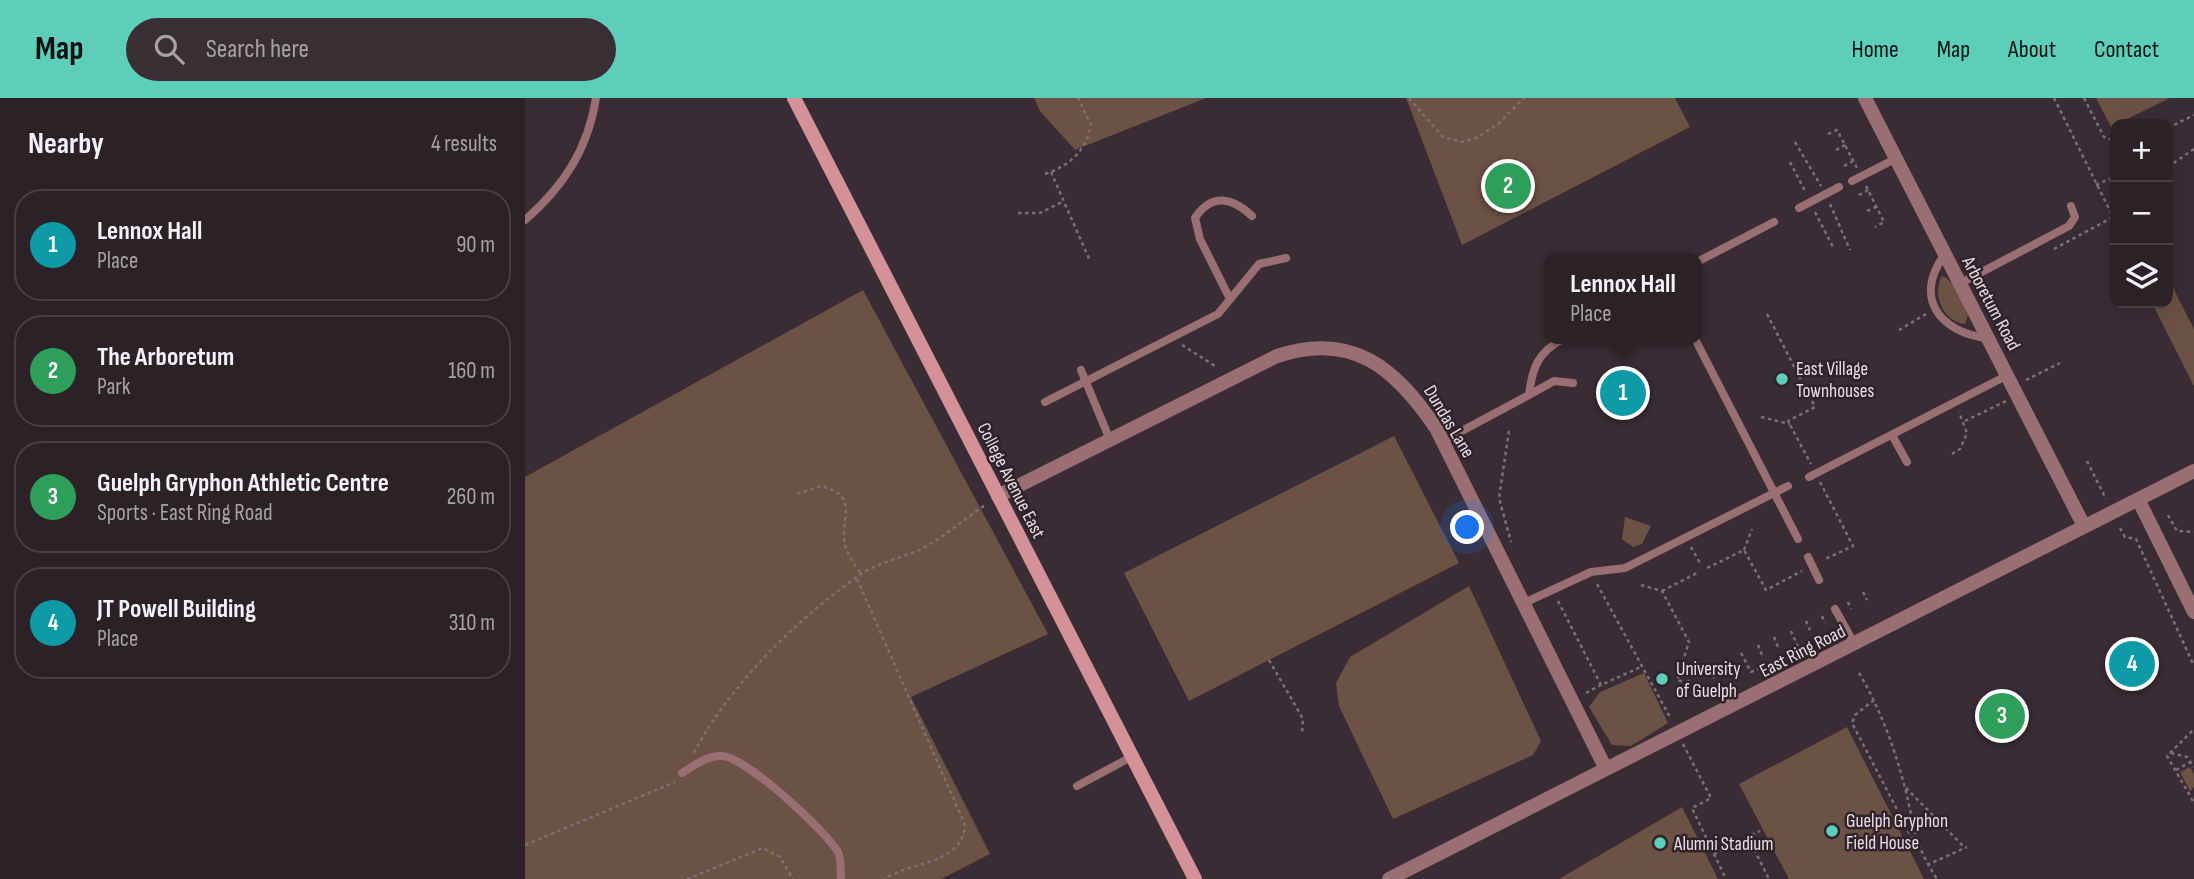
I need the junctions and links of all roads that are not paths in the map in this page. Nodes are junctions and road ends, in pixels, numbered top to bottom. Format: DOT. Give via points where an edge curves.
graph roads {
  1 [pos="596,98"];
  2 [pos="794,98"];
  3 [pos="1865,98"];
  4 [pos="1897,158"];
  5 [pos="1852,181"];
  6 [pos="1839,187"];
  7 [pos="2071,206"];
  8 [pos="1799,208"];
  9 [pos="1252,216"];
  10 [pos="525,220"];
  11 [pos="1774,222"];
  12 [pos="1945,254"];
  13 [pos="1286,258"];
  14 [pos="1702,258"];
  15 [pos="1961,283"];
  16 [pos="1230,297"];
  17 [pos="1989,339"];
  18 [pos="1555,344"];
  19 [pos="1698,344"];
  20 [pos="1081,370"];
  21 [pos="2008,375"];
  22 [pos="1085,380"];
  23 [pos="1573,383"];
  24 [pos="1529,395"];
  25 [pos="1045,402"];
  26 [pos="1892,435"];
  27 [pos="1110,440"];
  28 [pos="1443,441"];
  29 [pos="1907,462"];
  30 [pos="2194,471"];
  31 [pos="1809,477"];
  32 [pos="1788,486"];
  33 [pos="1774,492"];
  34 [pos="998,496"];
  35 [pos="2139,501"];
  36 [pos="2084,526"];
  37 [pos="1798,539"];
  38 [pos="1808,557"];
  39 [pos="1819,580"];
  40 [pos="1524,603"];
  41 [pos="1835,609"];
  42 [pos="2194,612"];
  43 [pos="1855,645"];
  44 [pos="1133,756"];
  45 [pos="1606,769"];
  46 [pos="682,773"];
  47 [pos="1077,786"];
  48 [pos="841,879"];
  49 [pos="1195,879"];
  50 [pos="1389,879"];
  1 -- 10 [label="lane" via="590,131 575,163 553,194"];
  2 -- 34 [label="street, College Avenue East"];
  3 -- 4 [label="street, Arboretum Road"];
  4 -- 5 [label="lane"];
  4 -- 12 [label="street, Arboretum Road"];
  6 -- 8 [label="lane"];
  7 -- 15 [label="lane" via="2075,217 2069,226"];
  9 -- 16 [label="lane" via="1238,202 1217,199 1195,218 1200,239"];
  11 -- 14 [label="lane"];
  12 -- 15 [label="street, Arboretum Road"];
  12 -- 17 [label="lane" via="1930,284 1935,309 1957,332"];
  13 -- 16 [label="lane" via="1259,264"];
  15 -- 17 [label="street, Arboretum Road"];
  16 -- 22 [label="lane" via="1218,314"];
  17 -- 21 [label="street, Arboretum Road"];
  18 -- 24 [label="lane" via="1537,360"];
  19 -- 33 [label="lane"];
  20 -- 22 [label="lane"];
  21 -- 26 [label="lane"];
  21 -- 36 [label="street, Arboretum Road"];
  22 -- 25 [label="lane"];
  22 -- 27 [label="lane"];
  23 -- 24 [label="lane" via="1554,381"];
  24 -- 28 [label="lane"];
  26 -- 29 [label="lane"];
  26 -- 31 [label="lane"];
  27 -- 28 [label="street, Dundas Lane" via="1277,356 1322,348 1363,356 1390,373 1414,396"];
  27 -- 34 [label="street, Dundas Lane"];
  28 -- 40 [label="street, Dundas Lane"];
  30 -- 35 [label="street, East Ring Road"];
  32 -- 33 [label="lane"];
  33 -- 37 [label="lane"];
  33 -- 40 [label="lane" via="1625,569 1591,572"];
  34 -- 44 [label="street, College Avenue East"];
  35 -- 36 [label="street, East Ring Road"];
  35 -- 42 [label="street"];
  36 -- 43 [label="street, East Ring Road"];
  38 -- 39 [label="lane"];
  40 -- 45 [label="street, Dundas Lane"];
  41 -- 43 [label="lane"];
  43 -- 45 [label="street, East Ring Road"];
  44 -- 47 [label="lane"];
  44 -- 49 [label="street, College Avenue East"];
  45 -- 50 [label="street, East Ring Road"];
  46 -- 48 [label="lane" via="711,757 725,756 752,772 817,827 840,856"];
}
